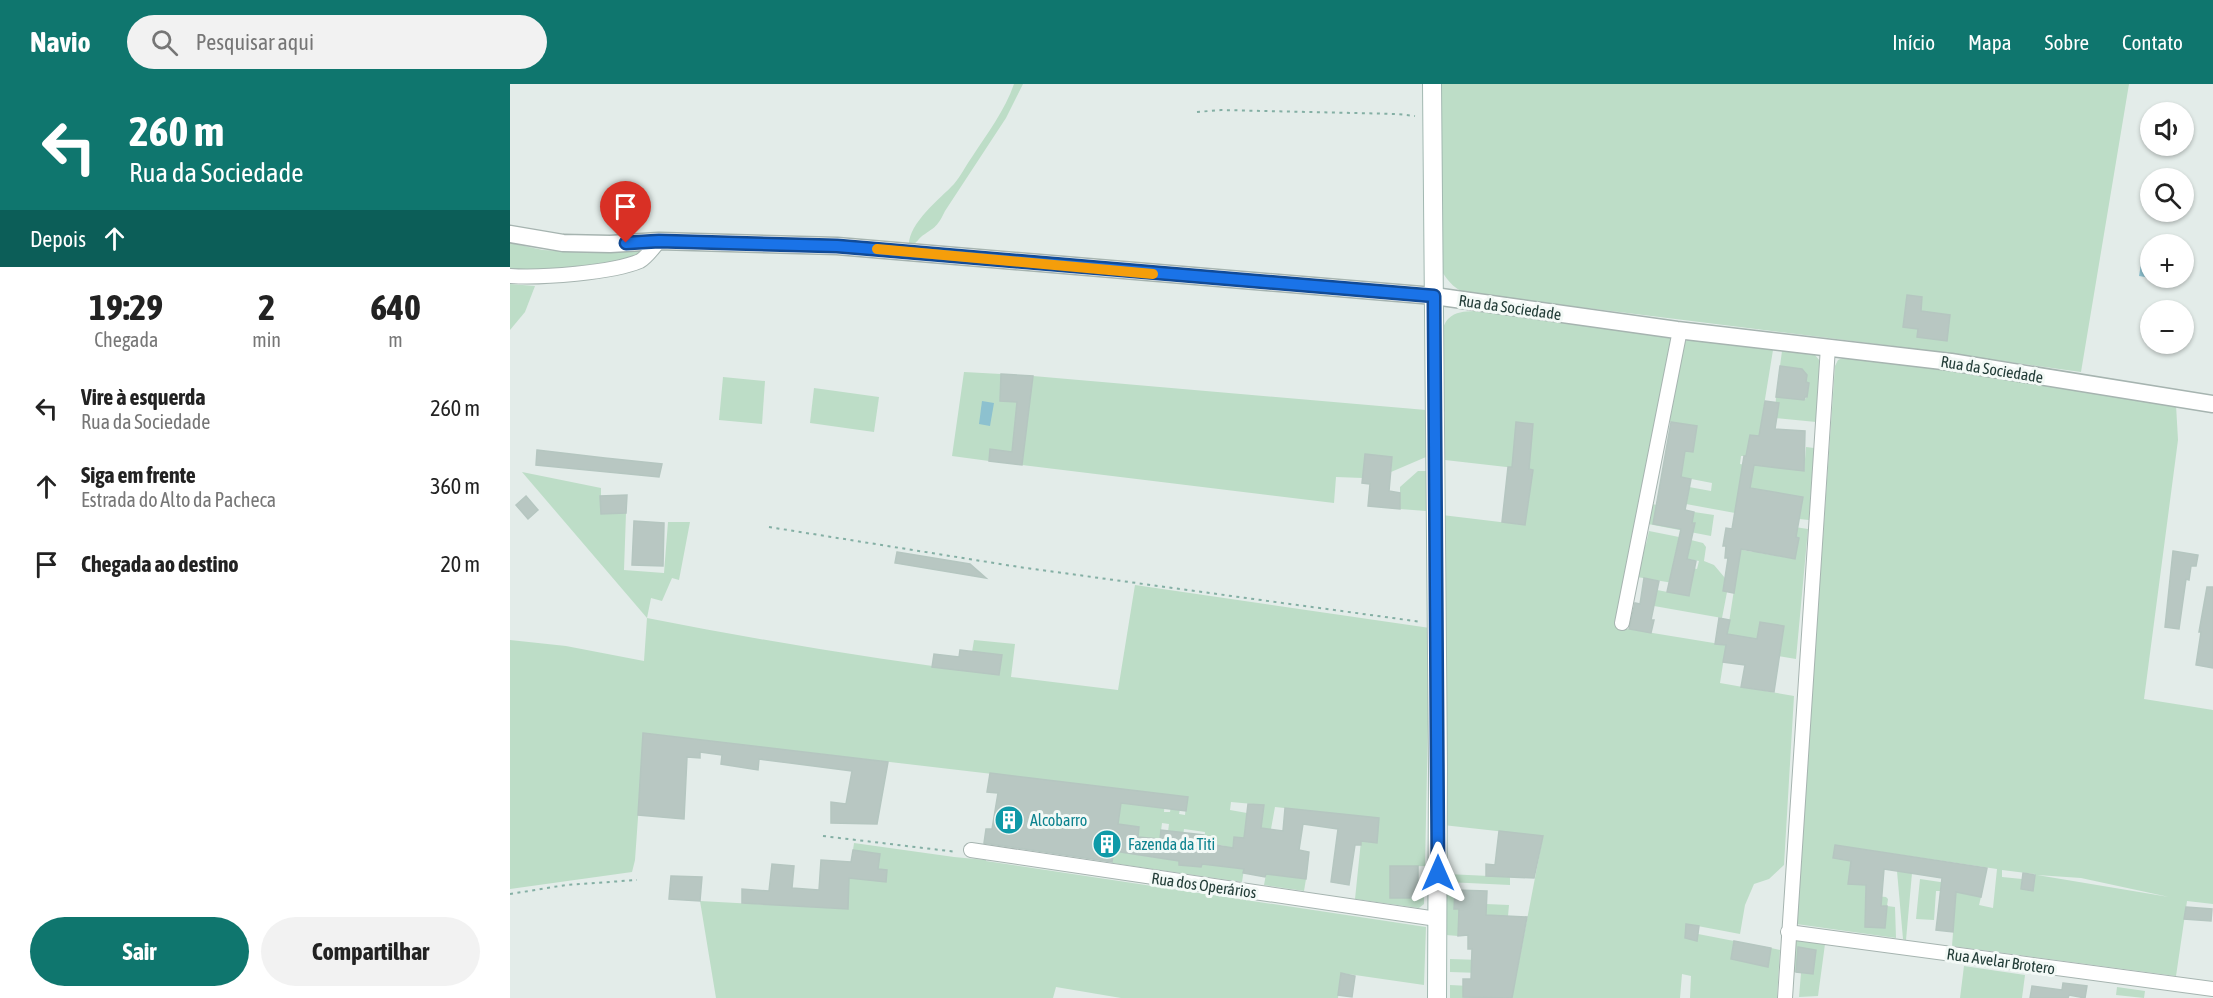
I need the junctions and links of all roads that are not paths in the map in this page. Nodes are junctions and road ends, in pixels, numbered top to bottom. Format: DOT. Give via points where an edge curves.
graph roads {
  1 [pos="1432,84"];
  2 [pos="510,234"];
  3 [pos="659,241"];
  4 [pos="510,276"];
  5 [pos="1434,296"];
  6 [pos="1680,330"];
  7 [pos="1828,347"];
  8 [pos="2213,404"];
  9 [pos="1622,623"];
  10 [pos="971,850"];
  11 [pos="1437,919"];
  12 [pos="1788,932"];
  13 [pos="2213,989"];
  14 [pos="1437,998"];
  15 [pos="1785,998"];
  1 -- 5 [label="main road"];
  2 -- 3 [label="street, Rua da Sociedade" via="563,243"];
  3 -- 4 [label="street" via="642,260 614,267 563,275"];
  3 -- 5 [label="street, Rua da Sociedade" via="869,248"];
  5 -- 6 [label="street, Rua da Sociedade"];
  5 -- 11 [label="main road"];
  6 -- 7 [label="street, Rua da Sociedade"];
  6 -- 9 [label="street"];
  7 -- 8 [label="street, Rua da Sociedade" via="1951,362"];
  7 -- 12 [label="street"];
  10 -- 11 [label="street, Rua dos Operários"];
  11 -- 14 [label="main road"];
  12 -- 13 [label="street, Rua Avelar Brotero"];
  12 -- 15 [label="street"];
}
